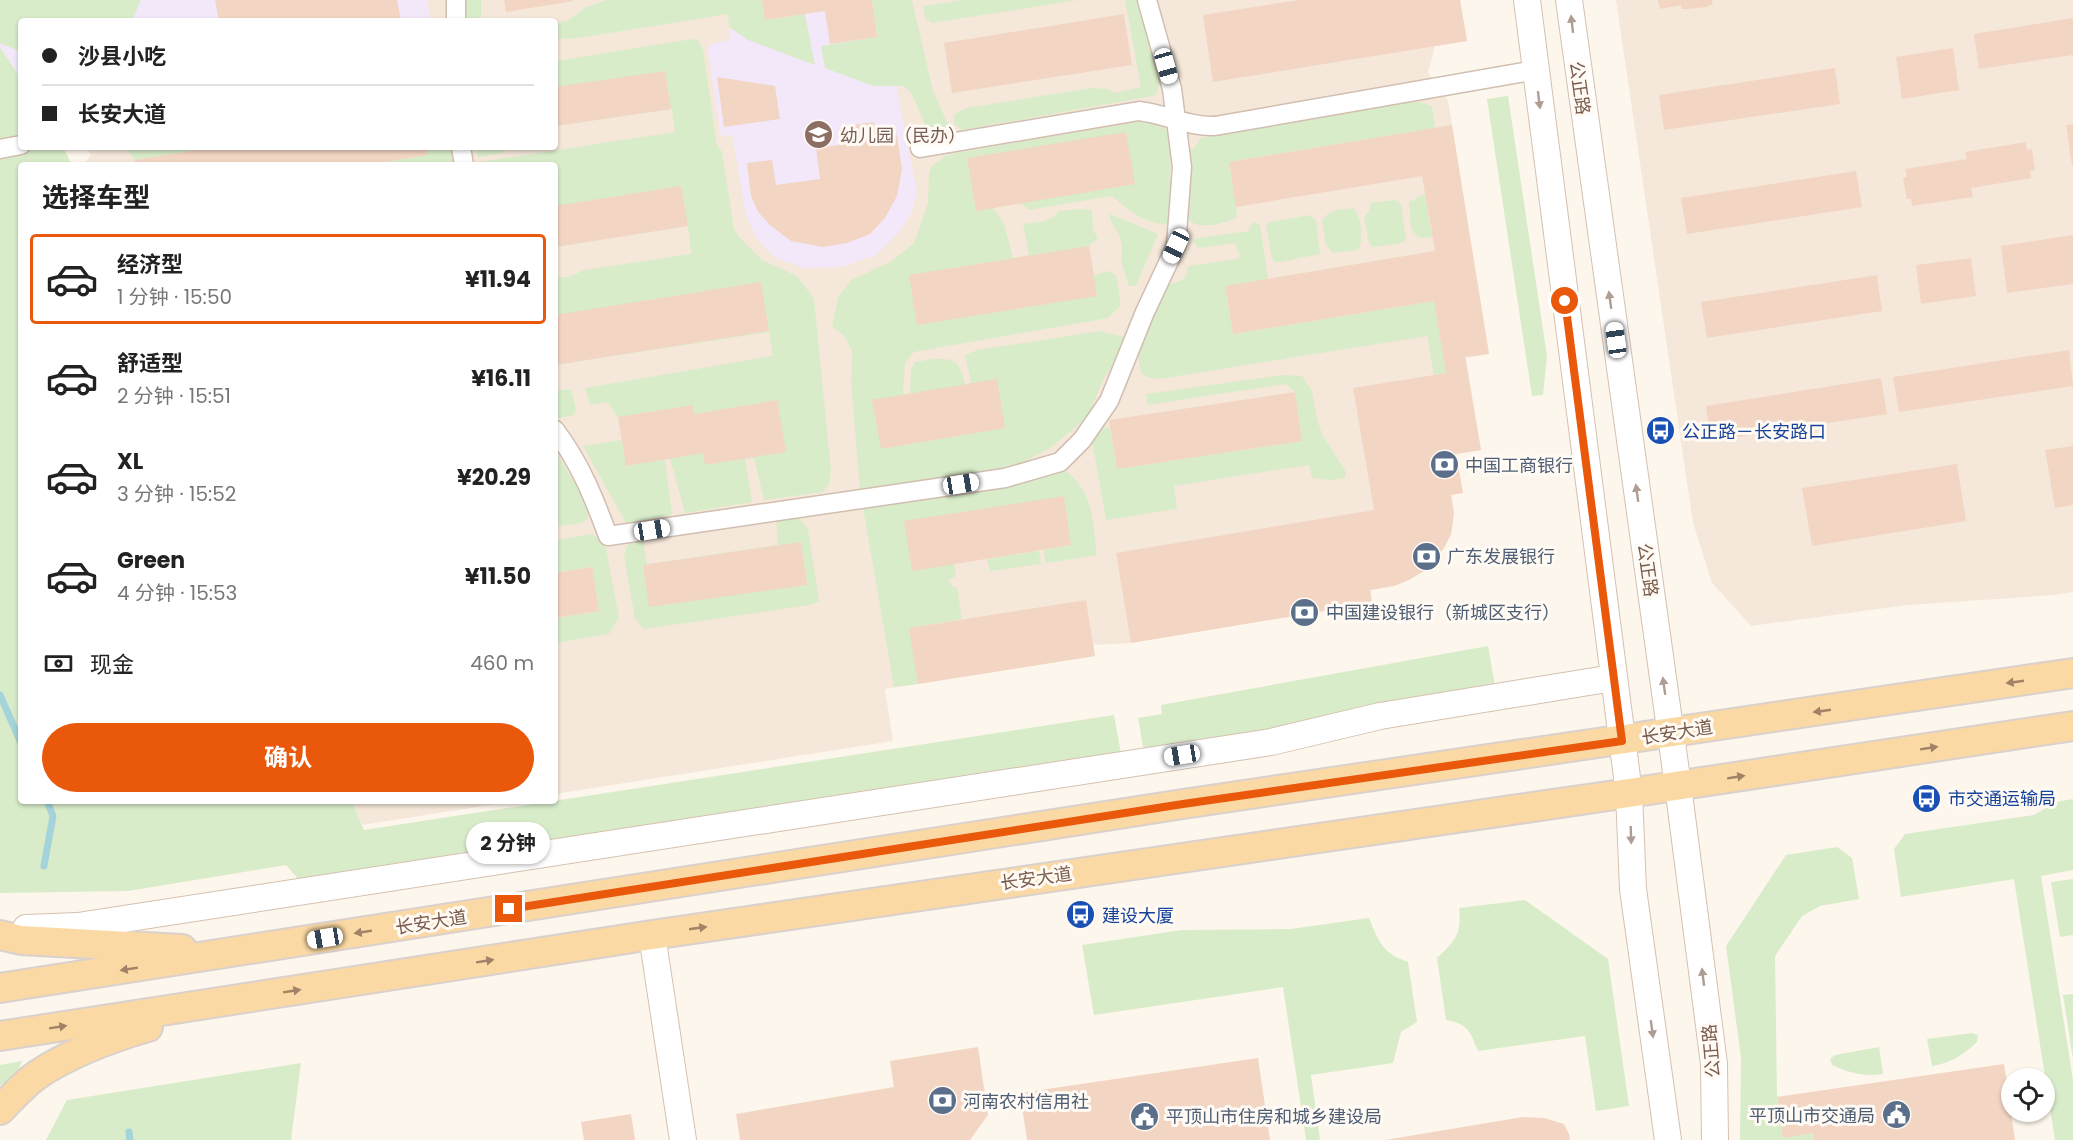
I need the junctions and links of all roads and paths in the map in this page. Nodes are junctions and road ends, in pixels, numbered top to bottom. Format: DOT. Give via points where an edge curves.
graph roads {
  1 [pos="456,0"];
  2 [pos="1147,0"];
  3 [pos="1527,0"];
  4 [pos="1569,0"];
  5 [pos="456,18"];
  6 [pos="1536,70"];
  7 [pos="1176,120"];
  8 [pos="18,146"];
  9 [pos="920,148"];
  10 [pos="0,149"];
  11 [pos="558,434"];
  12 [pos="2073,673"];
  13 [pos="1613,678"];
  14 [pos="2073,726"];
  15 [pos="1671,734"];
  16 [pos="1622,741"];
  17 [pos="1678,786"];
  18 [pos="1629,793"];
  19 [pos="0,924"];
  20 [pos="652,935"];
  21 [pos="0,936"];
  22 [pos="232,953"];
  23 [pos="0,988"];
  24 [pos="243,998"];
  25 [pos="0,1035"];
  26 [pos="0,1110"];
  27 [pos="683,1140"];
  28 [pos="1668,1140"];
  29 [pos="1715,1140"];
  1 -- 5 [label="street"];
  2 -- 7 [label="street" via="1172,89"];
  3 -- 6 [label="main road"];
  15 -- 4 [label="main road, 公正路, one-way"];
  6 -- 7 [label="street" via="1215,126 1198,127"];
  6 -- 13 [label="main road, one-way"];
  7 -- 9 [label="street" via="1139,111"];
  7 -- 11 [label="street" via="1182,167 1176,246 1109,401 1082,440 1060,462 1005,478 608,536 589,486"];
  8 -- 10 [label="street"];
  12 -- 15 [label="main road, 长安大道, one-way"];
  13 -- 16 [label="main road"];
  13 -- 19 [label="main road" via="1380,716 1260,744 88,925 25,928"];
  17 -- 14 [label="main road, 长安大道, one-way"];
  15 -- 16 [label="main road, 长安大道"];
  15 -- 17 [label="main road, 公正路"];
  16 -- 18 [label="main road"];
  16 -- 22 [label="main road, 长安大道, one-way" via="1183,804"];
  17 -- 18 [label="main road, 长安大道"];
  29 -- 17 [label="main road, 公正路, one-way" via="1714,1064"];
  20 -- 18 [label="main road, 长安大道, one-way"];
  18 -- 28 [label="main road, one-way" via="1633,889"];
  24 -- 20 [label="main road, 长安大道, one-way"];
  20 -- 27 [label="main road"];
  21 -- 22 [label="main road"];
  22 -- 23 [label="main road, 长安大道, one-way"];
  25 -- 24 [label="main road, 长安大道, one-way"];
  24 -- 26 [label="main road" via="119,1036 73,1056 36,1076"];
}
